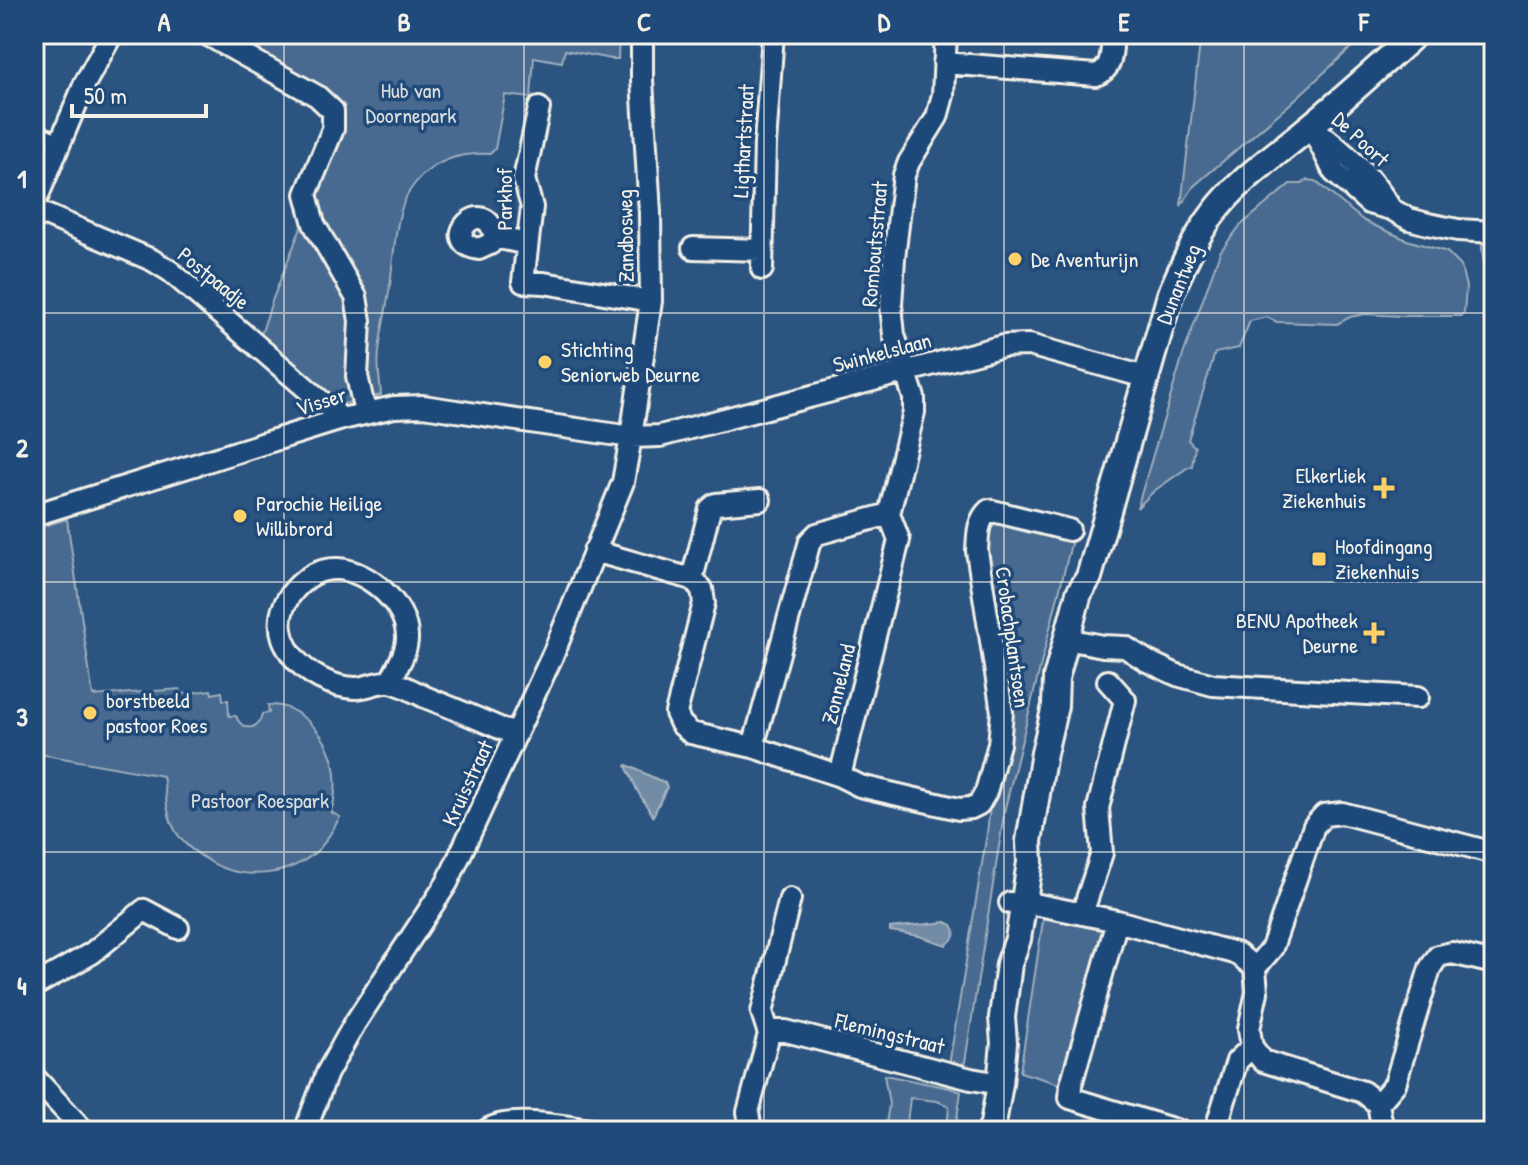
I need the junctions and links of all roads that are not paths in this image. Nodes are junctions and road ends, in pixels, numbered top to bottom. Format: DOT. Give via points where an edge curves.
graph roads {
  1 [pos="112,34"];
  2 [pos="206,34"];
  3 [pos="642,34"];
  4 [pos="773,34"];
  5 [pos="946,34"];
  6 [pos="1113,34"];
  7 [pos="1399,34"];
  8 [pos="1414,34"];
  9 [pos="944,63"];
  10 [pos="1383,63"];
  11 [pos="539,108"];
  12 [pos="1311,126"];
  13 [pos="34,131"];
  14 [pos="60,142"];
  15 [pos="34,208"];
  16 [pos="1494,232"];
  17 [pos="495,237"];
  18 [pos="527,244"];
  19 [pos="693,248"];
  20 [pos="651,301"];
  21 [pos="904,371"];
  22 [pos="1145,377"];
  23 [pos="365,412"];
  24 [pos="342,419"];
  25 [pos="631,437"];
  26 [pos="760,500"];
  27 [pos="889,514"];
  28 [pos="34,515"];
  29 [pos="1069,530"];
  30 [pos="594,551"];
  31 [pos="692,579"];
  32 [pos="1072,641"];
  33 [pos="1108,681"];
  34 [pos="390,682"];
  35 [pos="1418,697"];
  36 [pos="516,735"];
  37 [pos="753,747"];
  38 [pos="840,776"];
  39 [pos="1494,853"];
  40 [pos="790,899"];
  41 [pos="1017,903"];
  42 [pos="1082,914"];
  43 [pos="1117,921"];
  44 [pos="178,928"];
  45 [pos="1494,963"];
  46 [pos="1255,968"];
  47 [pos="34,986"];
  48 [pos="769,1034"];
  49 [pos="1252,1047"];
  50 [pos="34,1077"];
  51 [pos="993,1083"];
  52 [pos="1378,1104"];
  53 [pos="84,1131"];
  54 [pos="305,1131"];
  55 [pos="486,1131"];
  56 [pos="598,1131"];
  57 [pos="751,1131"];
  58 [pos="981,1131"];
  59 [pos="990,1131"];
  60 [pos="1179,1131"];
  61 [pos="1215,1131"];
  62 [pos="1379,1131"];
  1 -- 14 [label="street"];
  2 -- 23 [label="street" via="317,96 333,111 333,129 306,194 314,224 356,297 357,376"];
  3 -- 20 [label="street, Zandbosweg"];
  4 -- 19 [label="street, Ligthartstraat" via="762,260"];
  5 -- 9 [label="street, Romboutsstraat"];
  6 -- 9 [label="street" via="1110,66 1096,75"];
  7 -- 10 [label="street, Dunantweg"];
  8 -- 10 [label="street, Dunantweg"];
  9 -- 21 [label="street, Romboutsstraat" via="937,117 904,175 891,305"];
  10 -- 12 [label="street, Dunantweg"];
  11 -- 18 [label="street, Parkhof" via="524,179 532,207"];
  12 -- 16 [label="street, De Poort" via="1343,151 1391,209 1428,224"];
  12 -- 22 [label="street, Dunantweg" via="1234,190 1201,231 1170,295"];
  13 -- 14 [label="street"];
  14 -- 15 [label="street"];
  15 -- 24 [label="street, Postpaadje" via="170,271"];
  17 -- 18 [label="street, Parkhof"];
  18 -- 20 [label="street, Parkhof" via="523,282"];
  20 -- 25 [label="street, Zandbosweg"];
  21 -- 22 [label="street, Swinkelslaan" via="1003,346 1029,345"];
  21 -- 25 [label="street, Swinkelslaan" via="660,436"];
  21 -- 27 [label="street, Zonneland" via="914,412"];
  22 -- 32 [label="street, Dunantweg" via="1089,577 1079,593"];
  23 -- 24 [label="street, Visser"];
  23 -- 25 [label="street, Visser" via="423,406"];
  24 -- 28 [label="street, Visser"];
  25 -- 30 [label="street, Kruisstraat" via="623,482"];
  26 -- 31 [label="street" via="710,509"];
  27 -- 37 [label="street" via="817,534 810,541"];
  27 -- 38 [label="street, Zonneland" via="899,540"];
  29 -- 38 [label="street, Crobachplantsoen" via="989,510 982,516 977,551 1002,712 999,744 979,804 959,809 860,786"];
  30 -- 31 [label="street"];
  30 -- 36 [label="street, Kruisstraat"];
  31 -- 37 [label="street" via="702,589 704,603 676,713 691,733"];
  32 -- 35 [label="street" via="1125,647 1177,675 1213,685"];
  32 -- 41 [label="street, Dunantweg" via="1068,680 1055,706 1029,841 1017,861"];
  33 -- 42 [label="street" via="1125,700 1098,808 1102,853"];
  34 -- 34 [label="street" via="341,686 315,675 289,653 280,624 283,608 309,575 339,569 356,573 394,602 407,635"];
  34 -- 36 [label="street"];
  36 -- 54 [label="street, Kruisstraat" via="447,883 355,1023 327,1073"];
  37 -- 38 [label="street"];
  39 -- 46 [label="street" via="1342,813 1324,815 1314,826 1272,948"];
  40 -- 48 [label="street" via="762,1012"];
  41 -- 42 [label="street"];
  41 -- 51 [label="street, Dunantweg" via="1005,938 1009,964 1002,1017 993,1038"];
  42 -- 43 [label="street"];
  43 -- 46 [label="street" via="1238,954"];
  43 -- 60 [label="street" via="1070,1098"];
  44 -- 47 [label="street" via="144,910 92,953"];
  45 -- 52 [label="street" via="1452,953 1438,956 1395,1084"];
  46 -- 49 [label="street"];
  48 -- 51 [label="street, Flemingstraat" via="786,1031"];
  48 -- 57 [label="street" via="748,1112"];
  49 -- 52 [label="street" via="1263,1061 1363,1092"];
  49 -- 61 [label="street" via="1237,1061"];
  50 -- 53 [label="street"];
  51 -- 58 [label="street, Dunantweg"];
  51 -- 59 [label="street, Dunantweg"];
  52 -- 62 [label="street"];
  55 -- 56 [label="street" via="513,1121"];
}
